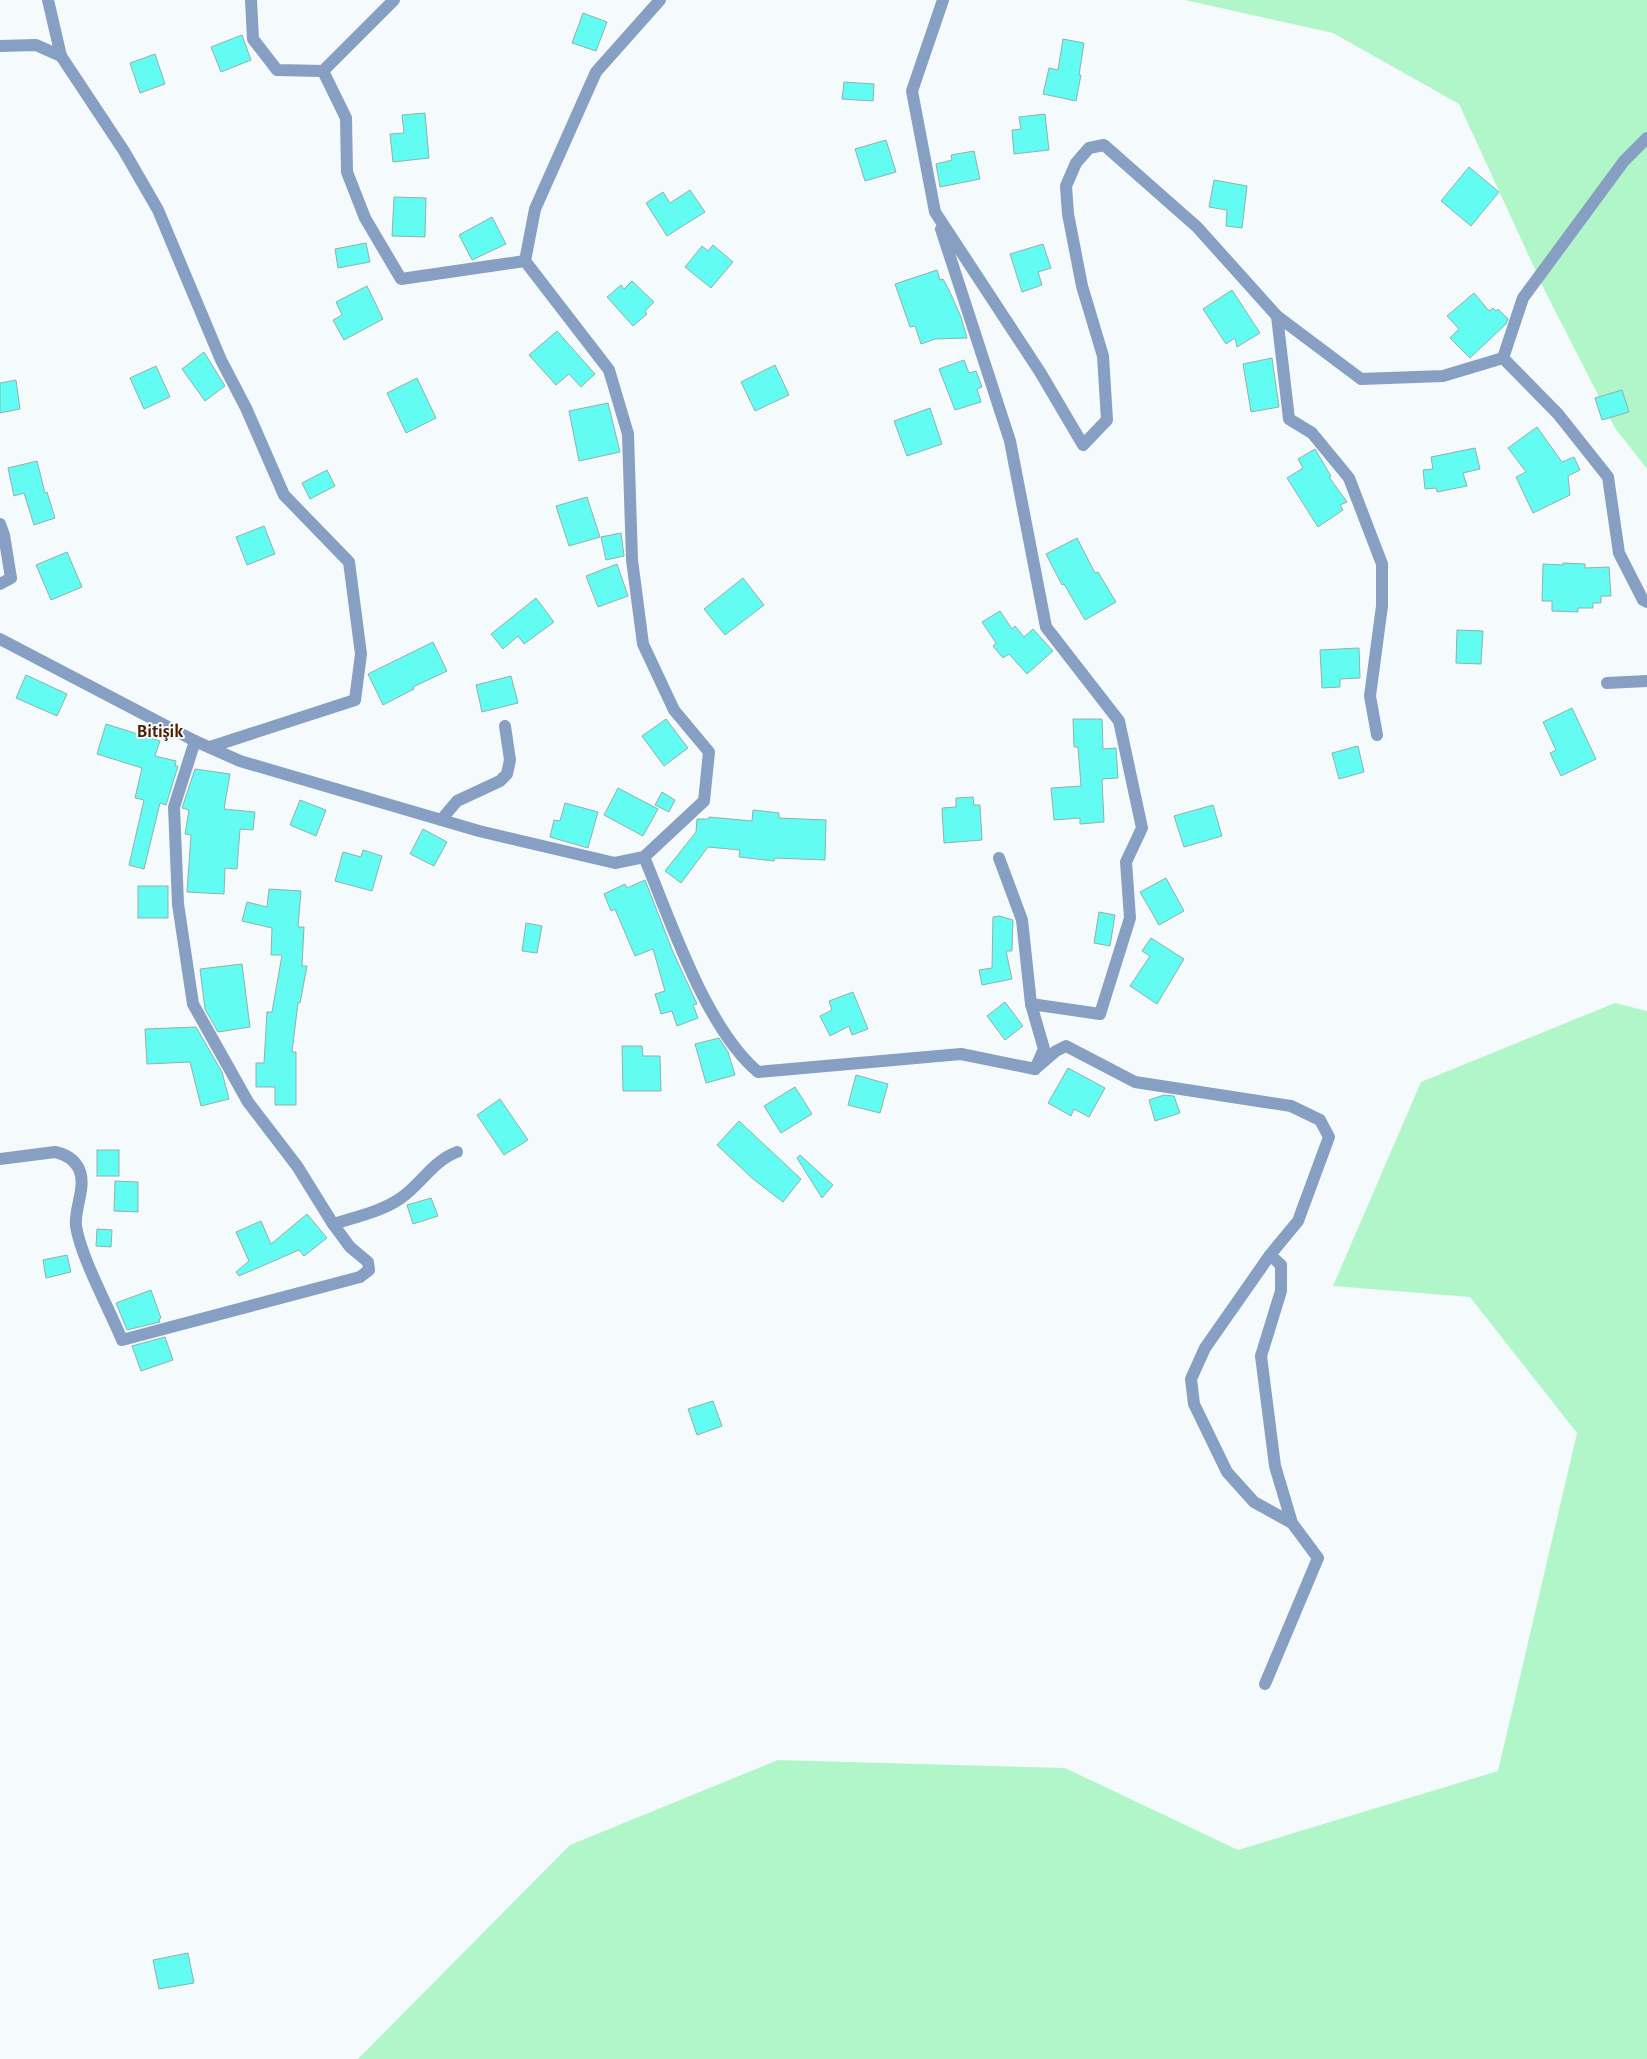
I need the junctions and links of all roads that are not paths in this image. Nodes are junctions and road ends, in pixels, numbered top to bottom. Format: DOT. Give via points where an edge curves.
graph roads {
  1 [pos="48,0"];
  2 [pos="251,0"];
  3 [pos="394,0"];
  4 [pos="660,0"];
  5 [pos="944,0"];
  6 [pos="0,46"];
  7 [pos="62,56"];
  8 [pos="323,71"];
  9 [pos="1647,138"];
  10 [pos="935,212"];
  11 [pos="525,261"];
  12 [pos="1277,316"];
  13 [pos="1502,358"];
  14 [pos="0,524"];
  15 [pos="0,584"];
  16 [pos="1647,602"];
  17 [pos="0,639"];
  18 [pos="1647,681"];
  19 [pos="1607,683"];
  20 [pos="505,726"];
  21 [pos="1377,735"];
  22 [pos="195,741"];
  23 [pos="210,747"];
  24 [pos="441,820"];
  25 [pos="644,857"];
  26 [pos="999,858"];
  27 [pos="1031,1004"];
  28 [pos="1035,1069"];
  29 [pos="457,1152"];
  30 [pos="0,1159"];
  31 [pos="332,1224"];
  32 [pos="1270,1255"];
  33 [pos="1292,1523"];
  34 [pos="1265,1684"];
  1 -- 7 [label="street"];
  2 -- 8 [label="street" via="253,39 277,70"];
  3 -- 8 [label="street"];
  4 -- 11 [label="street" via="596,72 534,210"];
  5 -- 10 [label="street" via="912,91"];
  6 -- 7 [label="street" via="36,45"];
  7 -- 23 [label="street" via="158,210 221,360 284,494 349,562 361,654 355,700"];
  8 -- 11 [label="street" via="346,118 347,172 365,218 401,279"];
  9 -- 13 [label="street" via="1624,161 1524,298"];
  10 -- 12 [label="street" via="1083,444 1107,420 1103,356 1082,286 1066,195 1066,186 1076,163 1089,148 1104,145 1196,227"];
  10 -- 27 [label="street" via="1010,441 1046,627 1119,721 1142,828 1126,862 1130,918 1100,1014"];
  11 -- 25 [label="street" via="610,370 628,434 632,560 643,644 674,710 709,752 704,801"];
  12 -- 13 [label="street" via="1361,379 1443,376"];
  12 -- 21 [label="street" via="1289,419 1312,433 1349,478 1382,564 1382,606 1370,696"];
  13 -- 16 [label="street" via="1558,414 1608,477 1619,553"];
  14 -- 15 [label="street" via="12,578"];
  17 -- 22 [label="street"];
  18 -- 19 [label="street"];
  20 -- 24 [label="street" via="510,760 507,774 500,781 457,801"];
  22 -- 23 [label="street"];
  22 -- 31 [label="street" via="174,808 178,904 192,1004 248,1102 297,1166"];
  23 -- 24 [label="street" via="240,761"];
  24 -- 25 [label="street" via="615,862"];
  25 -- 28 [label="street" via="705,1000 743,1060 758,1072 961,1054"];
  26 -- 27 [label="street" via="1022,920"];
  27 -- 28 [label="street" via="1044,1050"];
  28 -- 32 [label="street" via="1066,1046 1135,1082 1291,1106 1320,1120 1329,1136 1298,1221"];
  29 -- 31 [label="street" via="444,1156 414,1188 386,1207"];
  30 -- 31 [label="street" via="55,1152 75,1163 81,1177 76,1224 82,1247 122,1340 366,1274 368,1262 350,1247"];
  32 -- 33 [label="street" via="1282,1265 1282,1291 1261,1356 1275,1466"];
  32 -- 33 [label="street" via="1205,1348 1191,1379 1194,1404 1227,1472 1254,1502"];
  33 -- 34 [label="street" via="1318,1558"];
}
